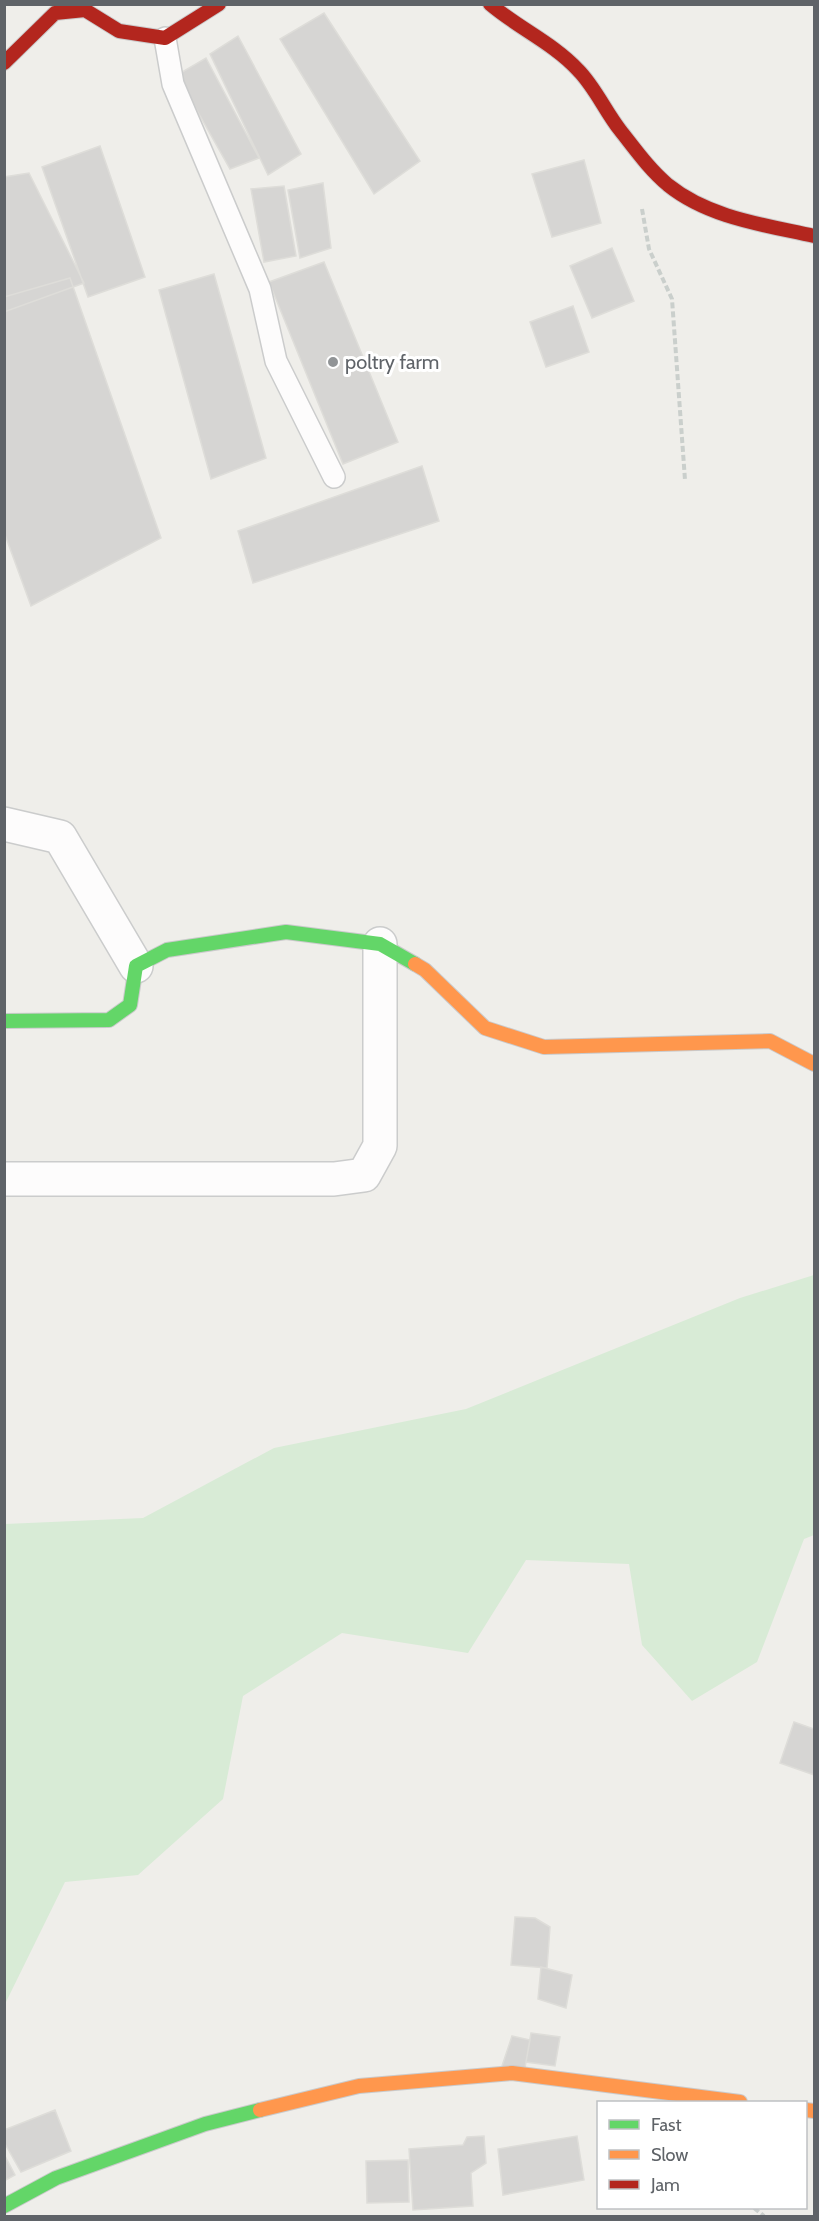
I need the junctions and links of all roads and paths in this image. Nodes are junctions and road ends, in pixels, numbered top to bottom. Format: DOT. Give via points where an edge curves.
graph roads {
  1 [pos="219,4"];
  2 [pos="490,4"];
  3 [pos="165,38"];
  4 [pos="4,63"];
  5 [pos="641,202"];
  6 [pos="814,236"];
  7 [pos="334,477"];
  8 [pos="685,480"];
  9 [pos="4,824"];
  10 [pos="380,944"];
  11 [pos="136,966"];
  12 [pos="4,1021"];
  13 [pos="814,1064"];
  14 [pos="4,1179"];
  15 [pos="724,2101"];
  16 [pos="4,2206"];
  1 -- 3 [label="street"];
  2 -- 6 [label="street" via="573,64 630,144 679,193 719,213"];
  3 -- 4 [label="street" via="119,31 85,10 55,13"];
  3 -- 7 [label="lane" via="172,84 260,289 276,361"];
  5 -- 8 [label="path" via="649,249 672,299"];
  9 -- 11 [label="street" via="60,837"];
  10 -- 11 [label="street" via="286,932 167,950"];
  10 -- 13 [label="street" via="425,970 486,1028 544,1047 770,1041"];
  10 -- 14 [label="street" via="380,1146 364,1175 334,1179"];
  11 -- 12 [label="street" via="130,1005 109,1020"];
  15 -- 16 [label="street" via="512,2073 359,2086 205,2124 56,2178"];
}
